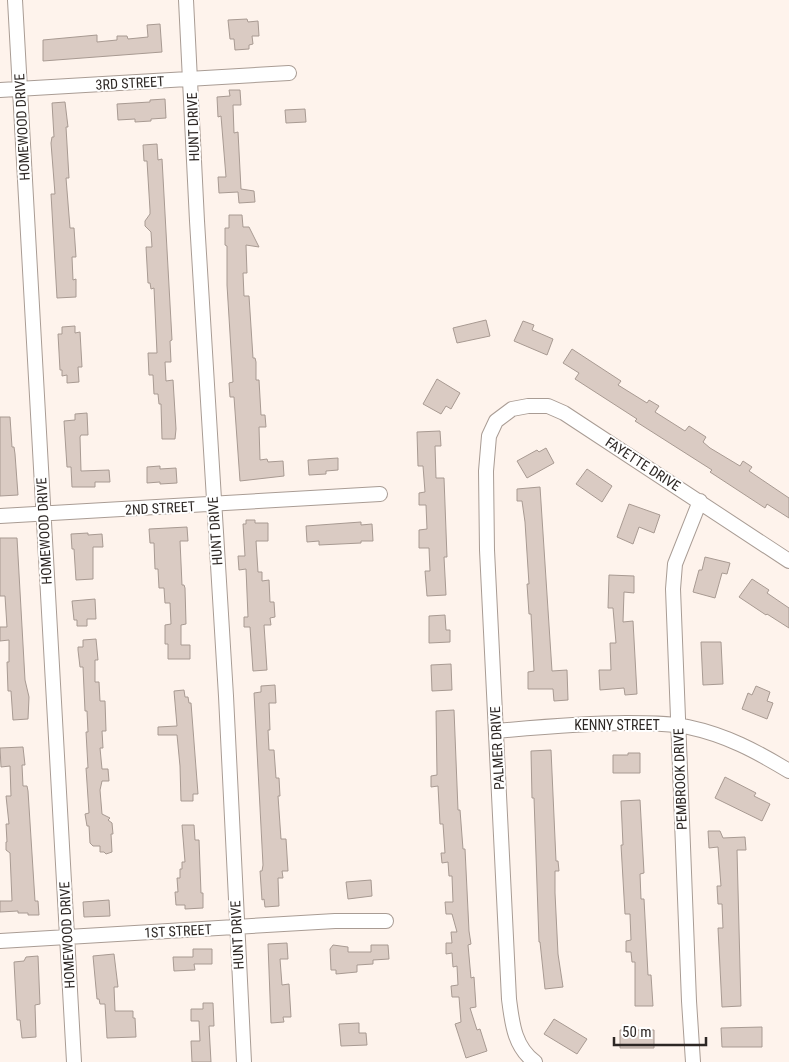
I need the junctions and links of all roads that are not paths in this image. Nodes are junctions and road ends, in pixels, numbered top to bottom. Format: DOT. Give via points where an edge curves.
graph roads {
  1 [pos="15,0"];
  2 [pos="186,0"];
  3 [pos="289,73"];
  4 [pos="191,80"];
  5 [pos="20,89"];
  6 [pos="0,90"];
  7 [pos="492,427"];
  8 [pos="380,494"];
  9 [pos="700,501"];
  10 [pos="214,505"];
  11 [pos="42,514"];
  12 [pos="0,516"];
  13 [pos="789,561"];
  14 [pos="678,726"];
  15 [pos="496,731"];
  16 [pos="789,771"];
  17 [pos="386,921"];
  18 [pos="237,928"];
  19 [pos="67,937"];
  20 [pos="0,941"];
  21 [pos="74,1062"];
  22 [pos="244,1062"];
  23 [pos="534,1062"];
  24 [pos="693,1062"];
  1 -- 5 [label="street, HOMEWOOD DRIVE"];
  2 -- 4 [label="street, HUNT DRIVE"];
  3 -- 4 [label="street, 3RD STREET"];
  4 -- 5 [label="street, 3RD STREET"];
  4 -- 10 [label="street, HUNT DRIVE"];
  5 -- 6 [label="street, 3RD STREET"];
  5 -- 11 [label="street, HOMEWOOD DRIVE"];
  7 -- 9 [label="street, FAYETTE DRIVE" via="512,409 548,406 564,413"];
  7 -- 15 [label="street, PALMER DRIVE" via="486,471 487,550"];
  8 -- 10 [label="street, 2ND STREET"];
  9 -- 13 [label="street, FAYETTE DRIVE"];
  9 -- 14 [label="street, PEMBROOK DRIVE" via="675,564"];
  10 -- 11 [label="street, 2ND STREET"];
  10 -- 18 [label="street, HUNT DRIVE"];
  11 -- 12 [label="street, 2ND STREET"];
  11 -- 19 [label="street, HOMEWOOD DRIVE"];
  14 -- 15 [label="street, KENNY STREET" via="596,723"];
  14 -- 16 [label="street, KENNY STREET" via="720,736 754,749"];
  14 -- 24 [label="street, PEMBROOK DRIVE"];
  15 -- 23 [label="street, PALMER DRIVE" via="509,999 519,1045"];
  17 -- 18 [label="street, 1ST STREET"];
  18 -- 19 [label="street, 1ST STREET"];
  18 -- 22 [label="street, HUNT DRIVE"];
  19 -- 20 [label="street, 1ST STREET"];
  19 -- 21 [label="street, HOMEWOOD DRIVE"];
}
